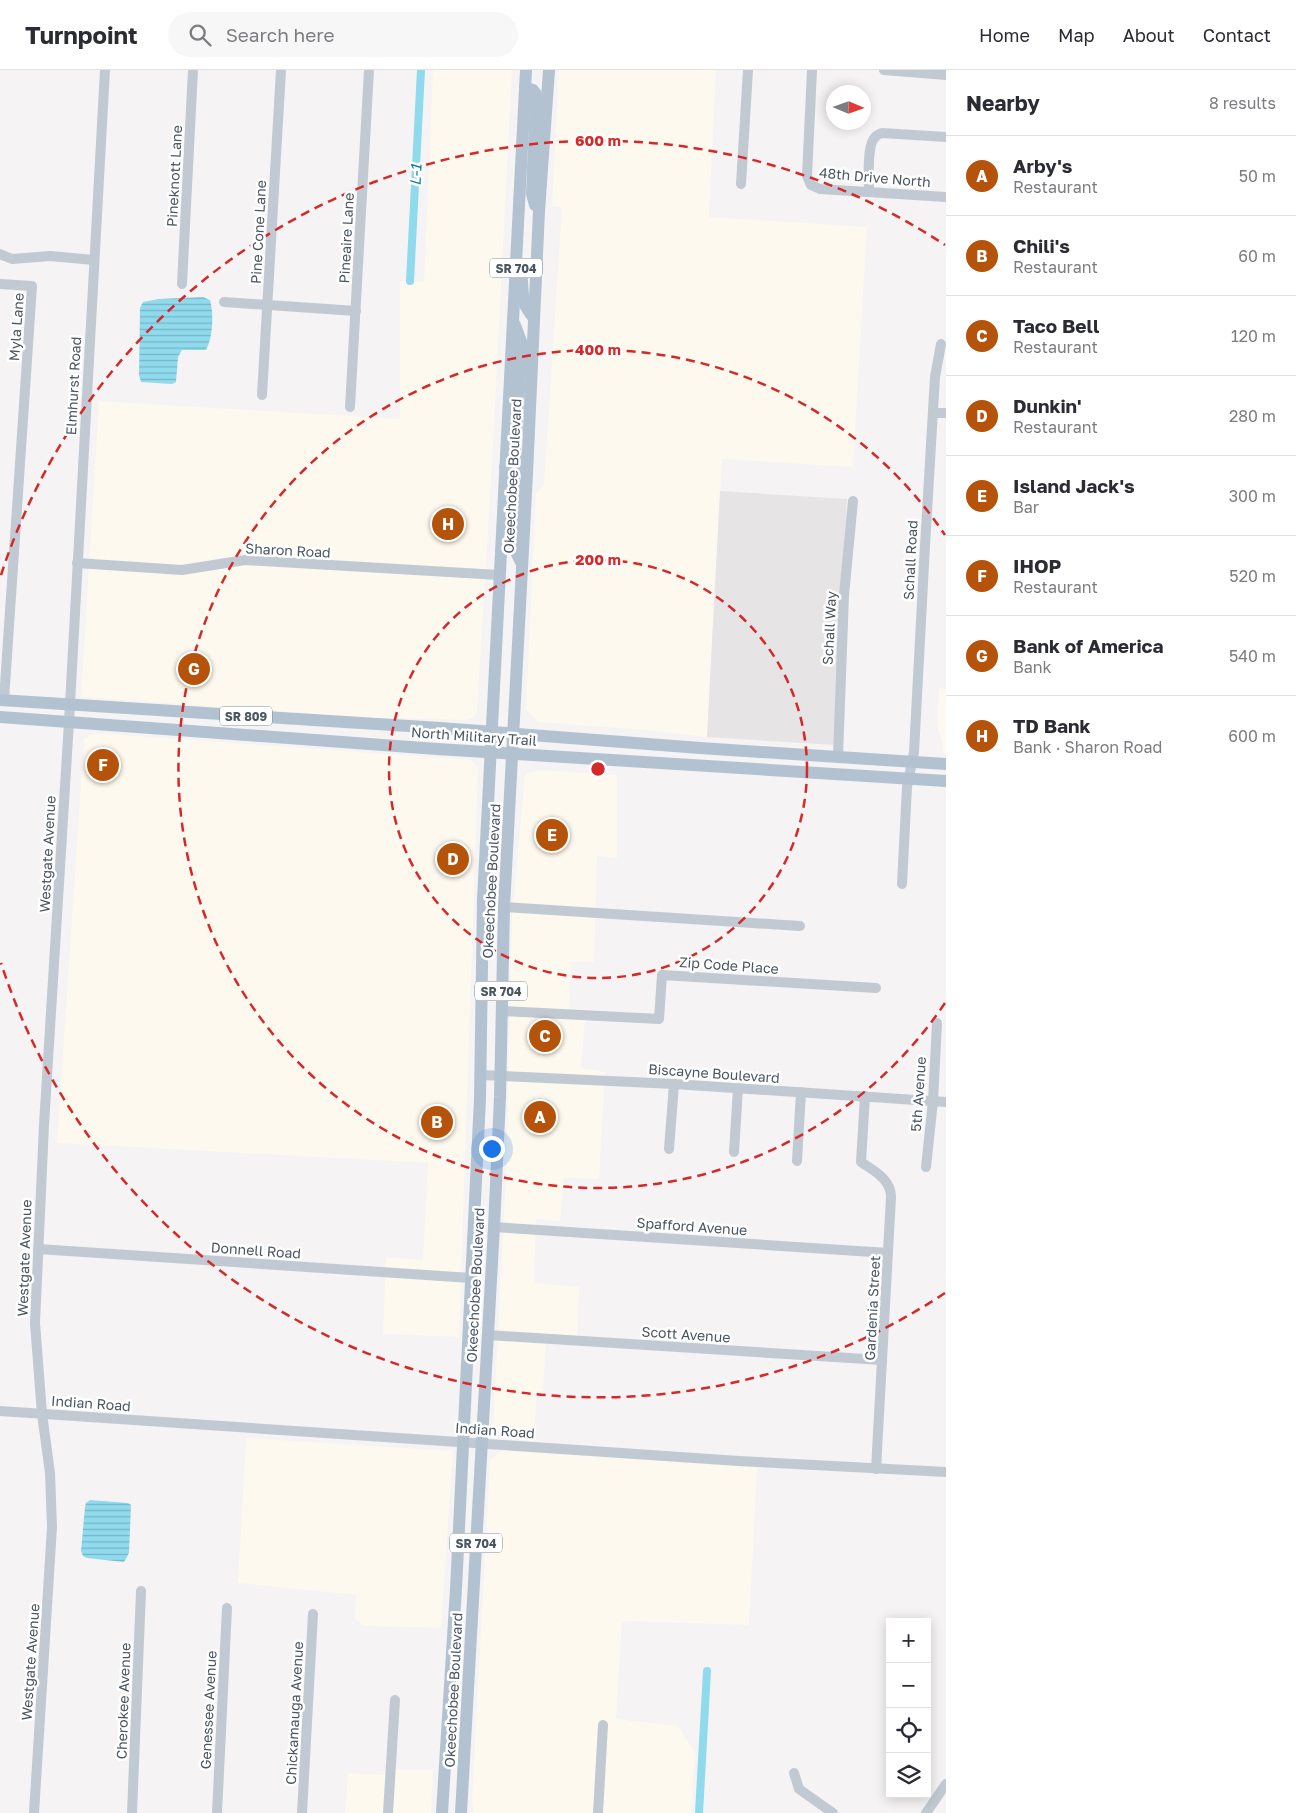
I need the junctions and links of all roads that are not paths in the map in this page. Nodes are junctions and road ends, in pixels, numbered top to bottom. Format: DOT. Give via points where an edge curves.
graph roads {
  1 [pos="104,70"];
  2 [pos="193,70"];
  3 [pos="281,70"];
  4 [pos="369,70"];
  5 [pos="526,70"];
  6 [pos="549,70"];
  7 [pos="748,70"];
  8 [pos="812,70"];
  9 [pos="884,70"];
  10 [pos="946,75"];
  11 [pos="525,87"];
  12 [pos="946,137"];
  13 [pos="741,184"];
  14 [pos="869,192"];
  15 [pos="946,197"];
  16 [pos="539,211"];
  17 [pos="518,220"];
  18 [pos="0,254"];
  19 [pos="94,260"];
  20 [pos="0,284"];
  21 [pos="182,284"];
  22 [pos="224,302"];
  23 [pos="267,305"];
  24 [pos="356,311"];
  25 [pos="513,318"];
  26 [pos="534,318"];
  27 [pos="941,344"];
  28 [pos="262,395"];
  29 [pos="350,407"];
  30 [pos="933,413"];
  31 [pos="946,413"];
  32 [pos="505,467"];
  33 [pos="528,474"];
  34 [pos="853,500"];
  35 [pos="76,563"];
  36 [pos="523,566"];
  37 [pos="499,575"];
  38 [pos="2,700"];
  39 [pos="70,704"];
  40 [pos="0,717"];
  41 [pos="321,721"];
  42 [pos="69,722"];
  43 [pos="224,732"];
  44 [pos="491,732"];
  45 [pos="514,734"];
  46 [pos="490,753"];
  47 [pos="513,754"];
  48 [pos="810,754"];
  49 [pos="838,756"];
  50 [pos="912,761"];
  51 [pos="946,764"];
  52 [pos="791,771"];
  53 [pos="909,779"];
  54 [pos="946,781"];
  55 [pos="902,884"];
  56 [pos="504,908"];
  57 [pos="800,926"];
  58 [pos="876,988"];
  59 [pos="501,1011"];
  60 [pos="937,1023"];
  61 [pos="481,1075"];
  62 [pos="500,1076"];
  63 [pos="674,1084"];
  64 [pos="738,1088"];
  65 [pos="802,1092"];
  66 [pos="865,1096"];
  67 [pos="933,1101"];
  68 [pos="946,1102"];
  69 [pos="669,1149"];
  70 [pos="734,1152"];
  71 [pos="798,1161"];
  72 [pos="926,1168"];
  73 [pos="494,1227"];
  74 [pos="38,1249"];
  75 [pos="888,1253"];
  76 [pos="471,1278"];
  77 [pos="488,1334"];
  78 [pos="882,1360"];
  79 [pos="0,1411"];
  80 [pos="42,1414"];
  81 [pos="463,1442"];
  82 [pos="482,1443"];
  83 [pos="876,1469"];
  84 [pos="946,1472"];
  85 [pos="456,1590"];
  86 [pos="141,1591"];
  87 [pos="227,1608"];
  88 [pos="313,1614"];
  89 [pos="470,1656"];
  90 [pos="395,1700"];
  91 [pos="603,1725"];
  92 [pos="794,1772"];
  93 [pos="946,1784"];
  94 [pos="463,1809"];
  95 [pos="34,1813"];
  96 [pos="132,1813"];
  97 [pos="217,1813"];
  98 [pos="302,1813"];
  99 [pos="388,1813"];
  100 [pos="442,1813"];
  101 [pos="598,1813"];
  102 [pos="833,1813"];
  103 [pos="926,1813"];
  1 -- 19 [label="street, Elmhurst Road"];
  2 -- 21 [label="street, Pineknott Lane"];
  3 -- 23 [label="street, Pine Cone Lane"];
  4 -- 24 [label="street, Pineaire Lane"];
  5 -- 11 [label="main road, Okeechobee Boulevard / SR 704"];
  6 -- 16 [label="main road, Okeechobee Boulevard / SR 704"];
  7 -- 13 [label="street"];
  8 -- 14 [label="street, 48th Drive North" via="807,176 811,185 820,189"];
  9 -- 10 [label="street"];
  11 -- 16 [label="main road" via="536,94 532,194"];
  11 -- 17 [label="main road, Okeechobee Boulevard / SR 704"];
  12 -- 14 [label="street" via="882,133 874,138 870,147"];
  14 -- 15 [label="street, 48th Drive North"];
  16 -- 26 [label="main road, Okeechobee Boulevard / SR 704"];
  17 -- 25 [label="main road, Okeechobee Boulevard / SR 704"];
  17 -- 26 [label="main road" via="524,304"];
  18 -- 19 [label="street" via="12,259 50,256"];
  19 -- 35 [label="street, Elmhurst Road"];
  20 -- 38 [label="street, Myla Lane" via="32,286"];
  22 -- 23 [label="street"];
  23 -- 24 [label="street"];
  23 -- 28 [label="street, Pine Cone Lane"];
  24 -- 29 [label="street, Pineaire Lane"];
  25 -- 32 [label="main road, Okeechobee Boulevard / SR 704"];
  25 -- 33 [label="main road" via="522,344 516,452"];
  26 -- 33 [label="main road, Okeechobee Boulevard / SR 704"];
  27 -- 30 [label="street, Schall Road"];
  30 -- 31 [label="street"];
  30 -- 50 [label="street, Schall Road"];
  32 -- 36 [label="main road" via="517,485 514,541"];
  32 -- 37 [label="main road, Okeechobee Boulevard / SR 704"];
  33 -- 36 [label="main road, Okeechobee Boulevard / SR 704"];
  34 -- 49 [label="street, Schall Way" via="844,595"];
  35 -- 37 [label="street, Sharon Road" via="182,570 245,560"];
  35 -- 39 [label="street, Elmhurst Road"];
  36 -- 45 [label="main road, Okeechobee Boulevard / SR 704"];
  37 -- 44 [label="main road, Okeechobee Boulevard / SR 704"];
  38 -- 39 [label="main road, North Military Trail / SR 809"];
  39 -- 41 [label="main road, North Military Trail / SR 809"];
  39 -- 42 [label="street, Westgate Avenue"];
  40 -- 42 [label="main road, North Military Trail / SR 809"];
  41 -- 43 [label="main road" via="300,727 236,725"];
  41 -- 44 [label="main road, North Military Trail / SR 809"];
  42 -- 43 [label="main road, North Military Trail / SR 809"];
  42 -- 74 [label="street, Westgate Avenue"];
  43 -- 46 [label="main road, North Military Trail / SR 809"];
  44 -- 45 [label="main road, North Military Trail / SR 809"];
  44 -- 46 [label="main road, Okeechobee Boulevard / SR 704"];
  45 -- 47 [label="main road, Okeechobee Boulevard / SR 704"];
  45 -- 48 [label="main road, North Military Trail / SR 809"];
  46 -- 47 [label="main road, North Military Trail / SR 809"];
  46 -- 61 [label="main road, Okeechobee Boulevard / SR 704" via="483,900"];
  47 -- 52 [label="main road, North Military Trail / SR 809"];
  47 -- 56 [label="main road, Okeechobee Boulevard / SR 704"];
  48 -- 49 [label="main road, North Military Trail / SR 809"];
  48 -- 52 [label="main road" via="805,764"];
  49 -- 50 [label="main road, North Military Trail / SR 809"];
  50 -- 51 [label="main road, North Military Trail / SR 809"];
  50 -- 53 [label="street, Schall Road"];
  52 -- 53 [label="main road, North Military Trail / SR 809"];
  53 -- 54 [label="main road, North Military Trail / SR 809"];
  53 -- 55 [label="street, Schall Road"];
  56 -- 57 [label="street"];
  56 -- 59 [label="main road, Okeechobee Boulevard / SR 704"];
  58 -- 59 [label="street, Zip Code Place" via="662,975 659,1018"];
  59 -- 62 [label="main road, Okeechobee Boulevard / SR 704"];
  60 -- 67 [label="street, 5th Avenue"];
  61 -- 62 [label="street, Biscayne Boulevard"];
  61 -- 76 [label="main road, Okeechobee Boulevard / SR 704"];
  62 -- 63 [label="street, Biscayne Boulevard"];
  62 -- 73 [label="main road, Okeechobee Boulevard / SR 704"];
  63 -- 64 [label="street, Biscayne Boulevard"];
  63 -- 69 [label="street"];
  64 -- 65 [label="street, Biscayne Boulevard"];
  64 -- 70 [label="street"];
  65 -- 66 [label="street, Biscayne Boulevard"];
  65 -- 71 [label="street"];
  66 -- 67 [label="street, Biscayne Boulevard"];
  66 -- 75 [label="street, Gardenia Street" via="861,1162 883,1178 891,1190"];
  67 -- 68 [label="street, Biscayne Boulevard"];
  67 -- 72 [label="street, 5th Avenue"];
  73 -- 75 [label="street, Spafford Avenue"];
  73 -- 77 [label="main road, Okeechobee Boulevard / SR 704"];
  74 -- 76 [label="street, Donnell Road"];
  74 -- 80 [label="street, Westgate Avenue" via="35,1323"];
  75 -- 78 [label="street, Gardenia Street"];
  76 -- 81 [label="main road, Okeechobee Boulevard / SR 704"];
  77 -- 78 [label="street, Scott Avenue"];
  77 -- 82 [label="main road, Okeechobee Boulevard / SR 704"];
  78 -- 83 [label="street, Gardenia Street"];
  79 -- 80 [label="street, Indian Road"];
  80 -- 81 [label="street, Indian Road"];
  80 -- 95 [label="street, Westgate Avenue" via="50,1473 52,1527"];
  81 -- 82 [label="street, Indian Road"];
  81 -- 85 [label="main road, Okeechobee Boulevard / SR 704"];
  82 -- 83 [label="street, Indian Road"];
  82 -- 89 [label="main road, Okeechobee Boulevard / SR 704"];
  83 -- 84 [label="street, Indian Road"];
  85 -- 89 [label="main road" via="462,1606 463,1649"];
  85 -- 100 [label="main road, Okeechobee Boulevard / SR 704"];
  86 -- 96 [label="street, Cherokee Avenue"];
  87 -- 97 [label="street, Genessee Avenue"];
  88 -- 98 [label="street, Chickamauga Avenue"];
  89 -- 94 [label="main road, Okeechobee Boulevard / SR 704"];
  90 -- 99 [label="street"];
  91 -- 101 [label="street"];
  92 -- 102 [label="street" via="799,1788"];
  93 -- 103 [label="street"];
}
